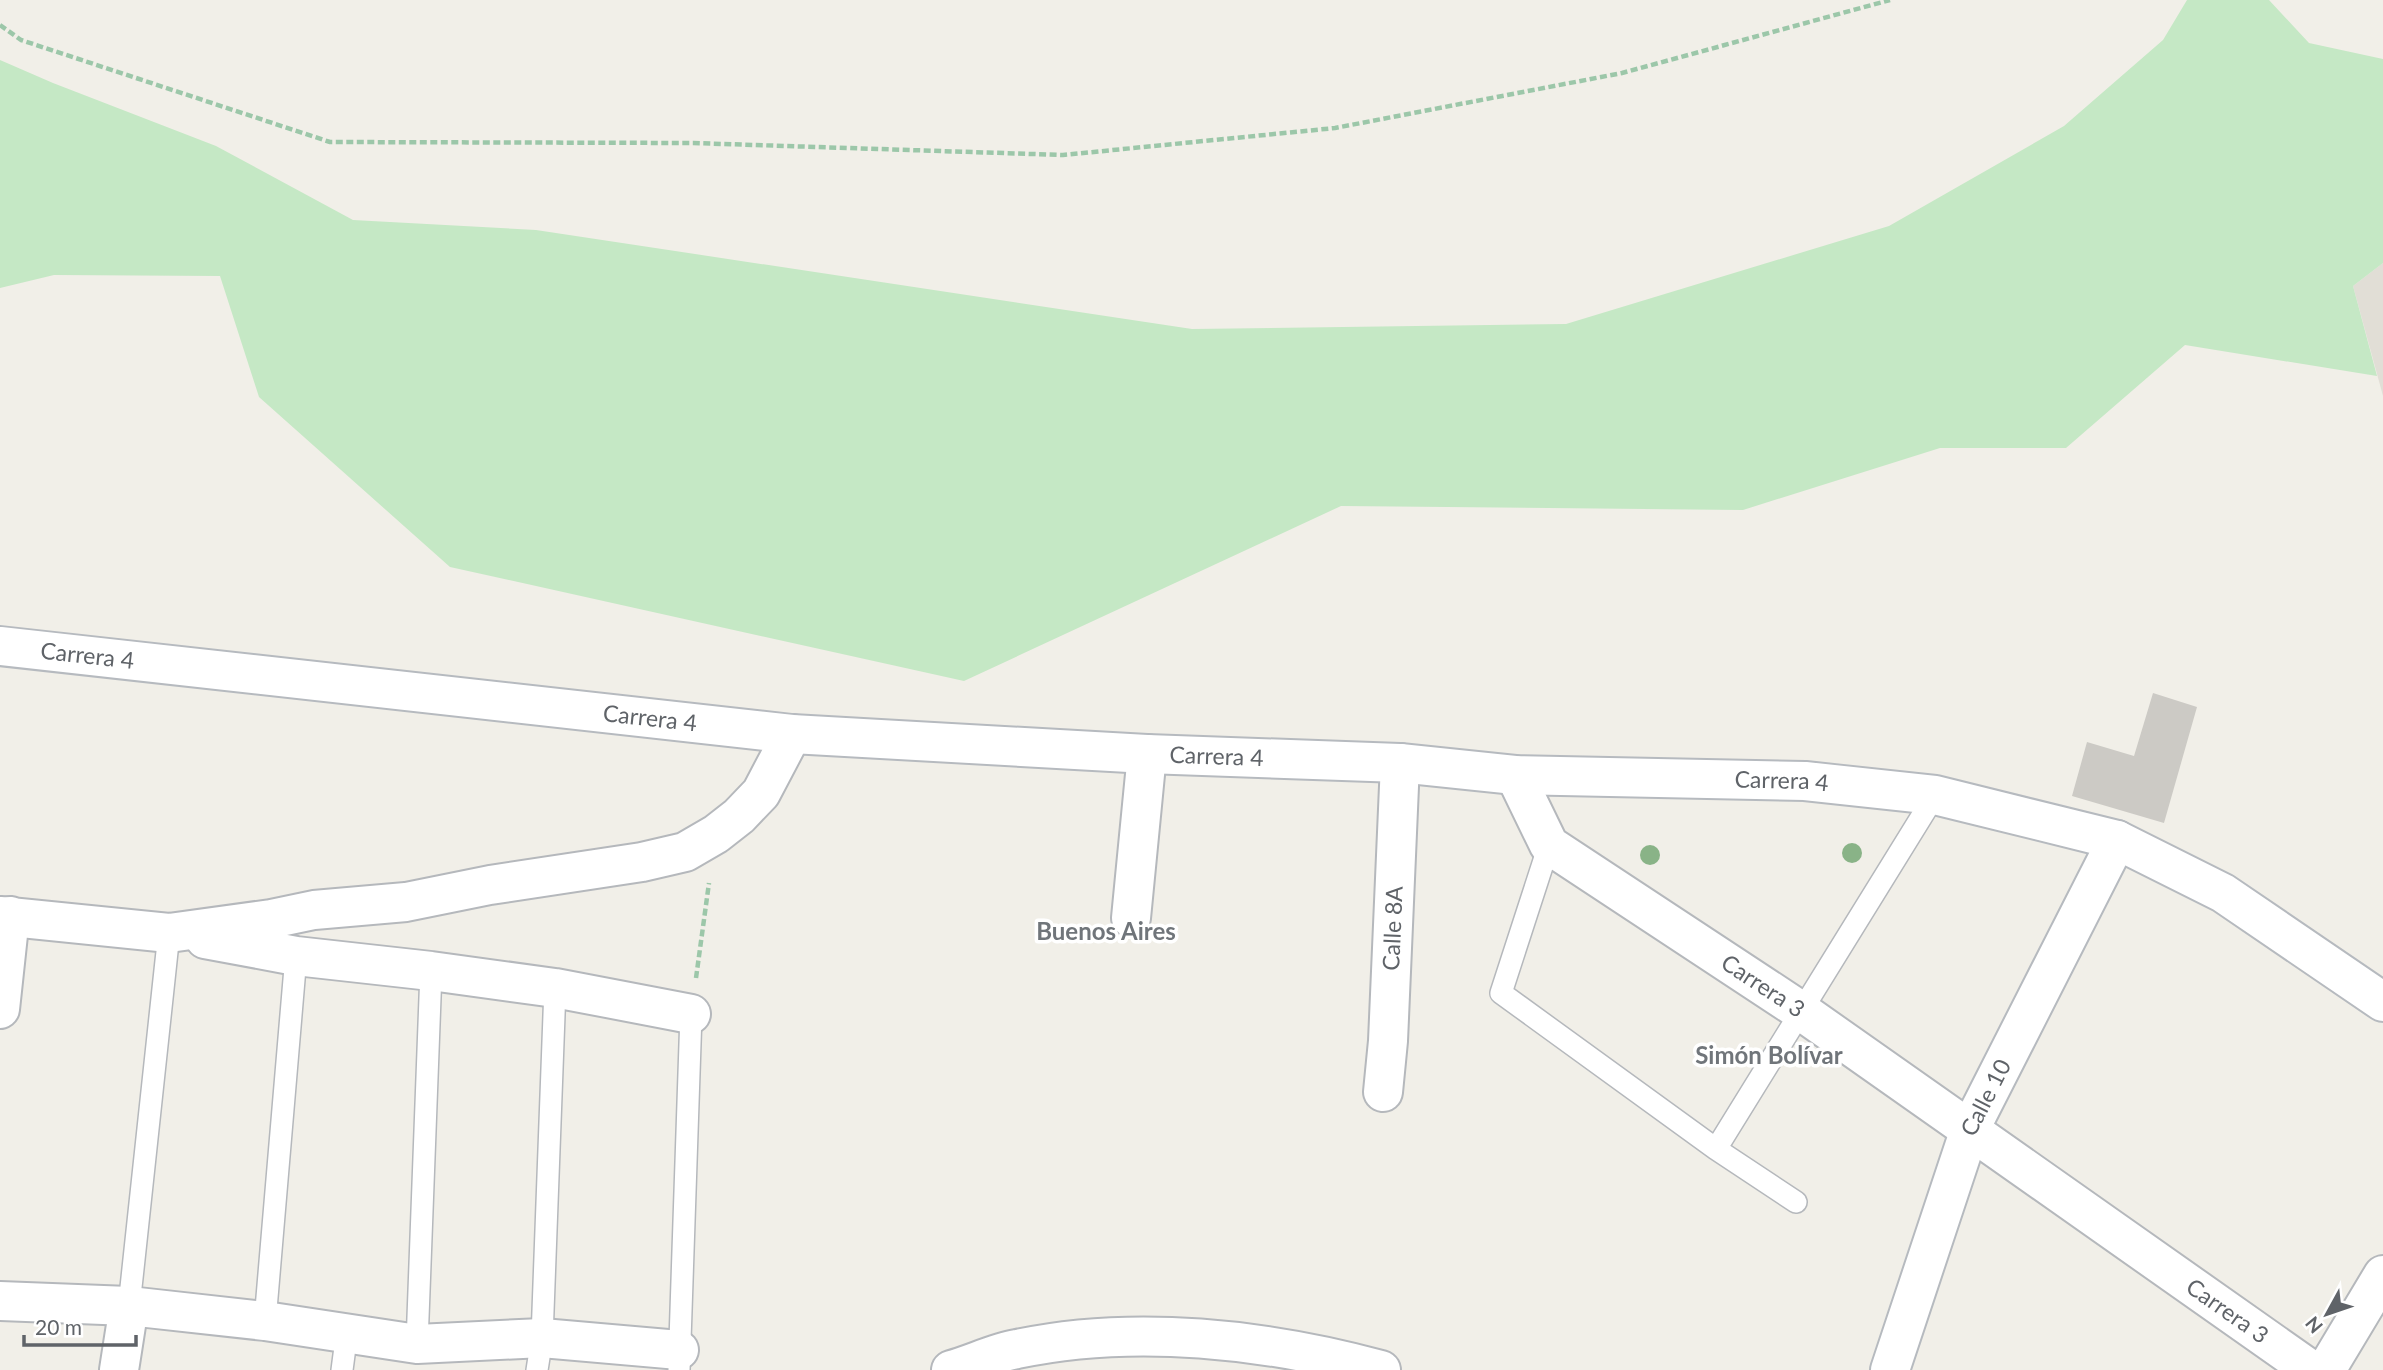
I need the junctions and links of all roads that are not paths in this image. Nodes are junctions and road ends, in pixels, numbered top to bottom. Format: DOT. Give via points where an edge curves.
graph roads {
  1 [pos="0,646"];
  2 [pos="792,734"];
  3 [pos="1147,754"];
  4 [pos="1400,763"];
  5 [pos="1515,775"];
  6 [pos="1935,795"];
  7 [pos="2118,840"];
  8 [pos="1549,845"];
  9 [pos="5,916"];
  10 [pos="1131,918"];
  11 [pos="169,933"];
  12 [pos="296,956"];
  13 [pos="431,971"];
  14 [pos="555,988"];
  15 [pos="2383,1002"];
  16 [pos="0,1009"];
  17 [pos="1801,1011"];
  18 [pos="691,1014"];
  19 [pos="1383,1092"];
  20 [pos="1970,1129"];
  21 [pos="1716,1149"];
  22 [pos="1796,1202"];
  23 [pos="2383,1275"];
  24 [pos="0,1300"];
  25 [pos="129,1306"];
  26 [pos="265,1321"];
  27 [pos="346,1332"];
  28 [pos="417,1344"];
  29 [pos="539,1354"];
  30 [pos="679,1360"];
  31 [pos="119,1370"];
  32 [pos="342,1370"];
  33 [pos="951,1370"];
  34 [pos="1381,1370"];
  35 [pos="1890,1370"];
  36 [pos="2311,1370"];
  37 [pos="2326,1370"];
  1 -- 2 [label="street, Carrera 4"];
  2 -- 3 [label="street, Carrera 4"];
  2 -- 11 [label="street" via="761,793 716,834 685,852 406,902 314,910"];
  3 -- 4 [label="street, Carrera 4"];
  3 -- 10 [label="street"];
  4 -- 5 [label="street, Carrera 4"];
  4 -- 19 [label="street, Calle 8A"];
  5 -- 6 [label="street, Carrera 4" via="1805,781"];
  5 -- 8 [label="street"];
  6 -- 7 [label="street, Carrera 4"];
  6 -- 17 [label="lane"];
  7 -- 15 [label="street, Carrera 4" via="2223,893"];
  7 -- 20 [label="street, Calle 10"];
  8 -- 17 [label="street, Carrera 3"];
  8 -- 21 [label="lane" via="1501,992"];
  9 -- 11 [label="street"];
  9 -- 16 [label="street"];
  11 -- 12 [label="street"];
  11 -- 25 [label="lane"];
  12 -- 13 [label="street"];
  12 -- 26 [label="lane"];
  13 -- 14 [label="street"];
  13 -- 28 [label="lane"];
  14 -- 18 [label="street"];
  14 -- 29 [label="lane"];
  17 -- 20 [label="street, Carrera 3"];
  17 -- 21 [label="lane"];
  18 -- 30 [label="lane"];
  20 -- 35 [label="street, Calle 10"];
  20 -- 36 [label="street, Carrera 3"];
  21 -- 22 [label="lane"];
  23 -- 37 [label="street"];
  24 -- 25 [label="street"];
  25 -- 26 [label="street"];
  25 -- 31 [label="street"];
  26 -- 27 [label="street"];
  27 -- 28 [label="street"];
  27 -- 32 [label="lane"];
  28 -- 29 [label="street"];
  29 -- 30 [label="street"];
  33 -- 34 [label="street" via="1015,1349 1077,1340 1177,1337 1299,1350"];
}
